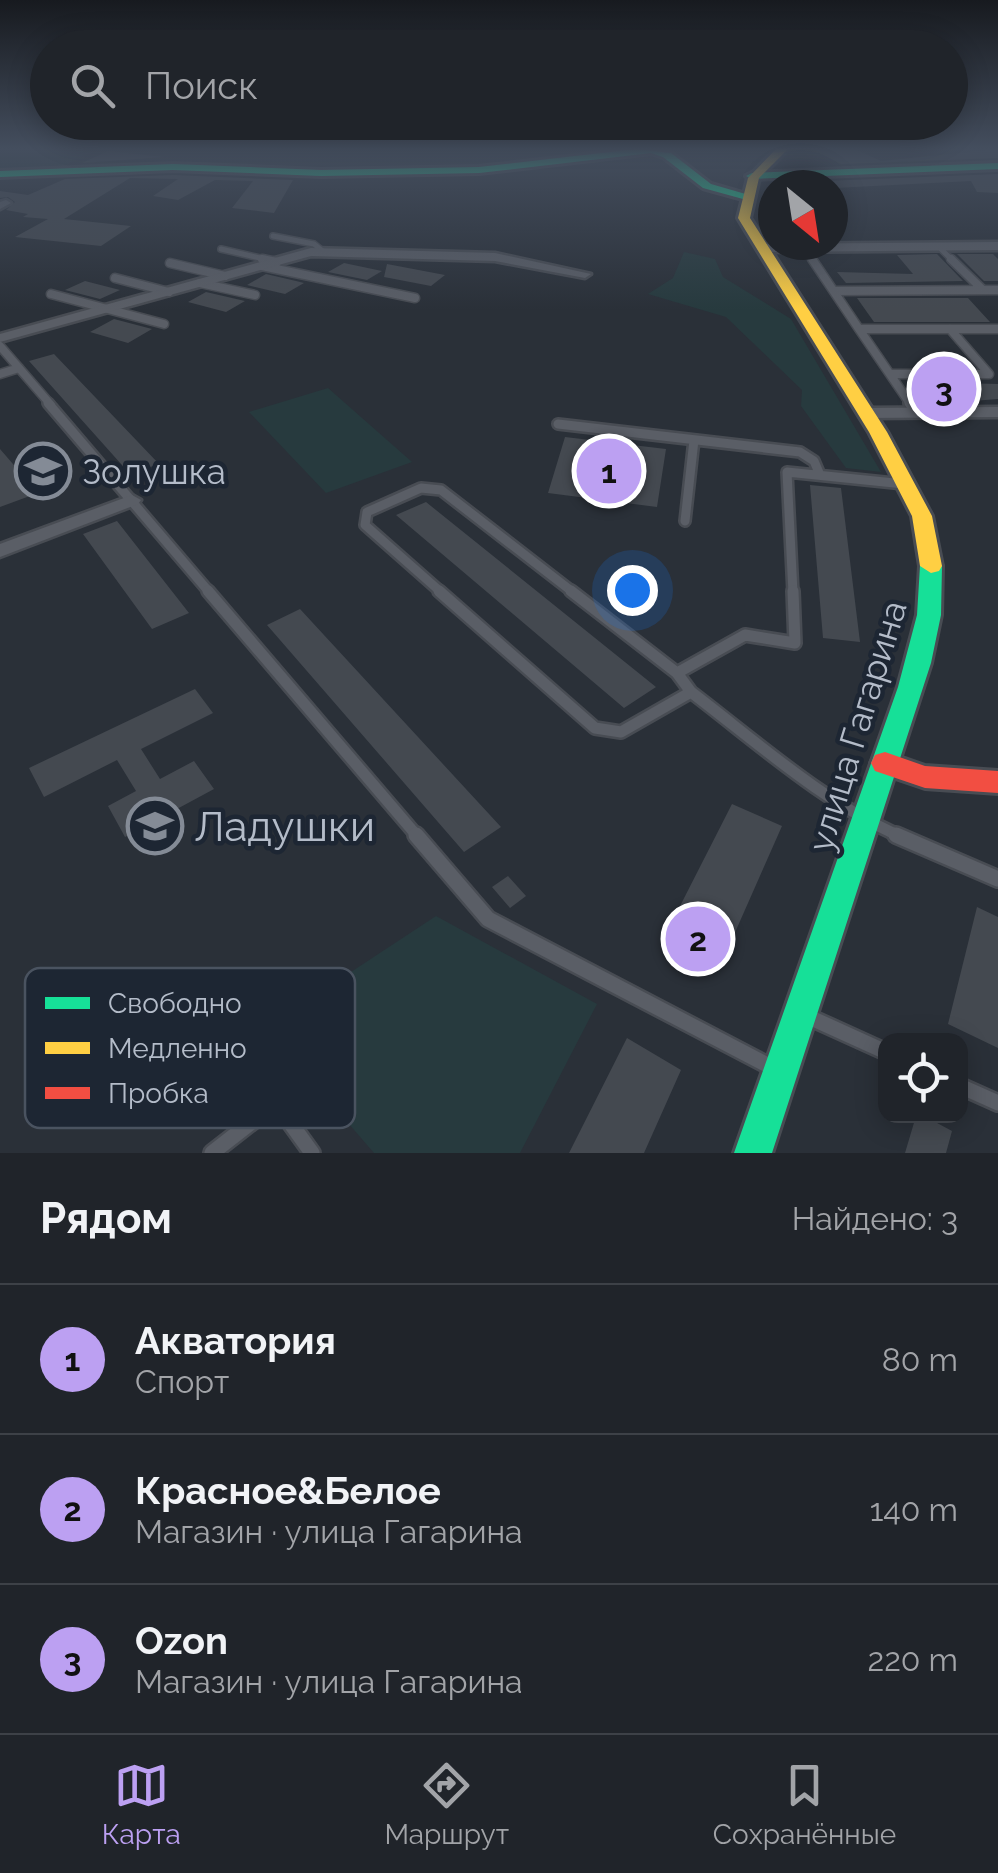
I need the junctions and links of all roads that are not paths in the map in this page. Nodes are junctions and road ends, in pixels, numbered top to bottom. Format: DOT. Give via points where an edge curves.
graph roads {
  1 [pos="745,203"];
  2 [pos="274,236"];
  3 [pos="758,240"];
  4 [pos="938,246"];
  5 [pos="998,246"];
  6 [pos="848,247"];
  7 [pos="221,248"];
  8 [pos="326,252"];
  9 [pos="771,260"];
  10 [pos="812,260"];
  11 [pos="277,262"];
  12 [pos="170,263"];
  13 [pos="262,266"];
  14 [pos="585,274"];
  15 [pos="225,276"];
  16 [pos="115,278"];
  17 [pos="200,283"];
  18 [pos="982,290"];
  19 [pos="998,290"];
  20 [pos="169,292"];
  21 [pos="834,292"];
  22 [pos="51,294"];
  23 [pos="255,295"];
  24 [pos="414,298"];
  25 [pos="107,309"];
  26 [pos="164,324"];
  27 [pos="858,329"];
  28 [pos="950,329"];
  29 [pos="998,330"];
  30 [pos="0,338"];
  31 [pos="0,346"];
  32 [pos="19,368"];
  33 [pos="0,374"];
  34 [pos="890,374"];
  35 [pos="998,412"];
  36 [pos="867,413"];
  37 [pos="916,413"];
  38 [pos="558,424"];
  39 [pos="694,440"];
  40 [pos="820,475"];
  41 [pos="905,484"];
  42 [pos="132,500"];
  43 [pos="685,522"];
  44 [pos="0,551"];
  45 [pos="677,673"];
  46 [pos="691,692"];
  47 [pos="885,763"];
  48 [pos="998,782"];
  49 [pos="867,822"];
  50 [pos="998,878"];
  51 [pos="801,1014"];
  52 [pos="878,1048"];
  53 [pos="781,1072"];
  54 [pos="968,1090"];
  55 [pos="998,1104"];
  56 [pos="244,1128"];
  57 [pos="294,1128"];
  58 [pos="212,1153"];
  59 [pos="312,1153"];
  60 [pos="753,1153"];
  1 -- 3 [label="street, улица Гагарина" via="744,218"];
  2 -- 8 [label="lane"];
  4 -- 5 [label="street"];
  4 -- 6 [label="street"];
  4 -- 18 [label="lane"];
  7 -- 11 [label="lane"];
  8 -- 11 [label="street"];
  8 -- 14 [label="street" via="496,257"];
  9 -- 36 [label="street, улица Гагарина"];
  10 -- 21 [label="lane"];
  11 -- 13 [label="street"];
  12 -- 15 [label="lane"];
  13 -- 15 [label="street"];
  13 -- 24 [label="lane"];
  15 -- 17 [label="street"];
  16 -- 20 [label="lane"];
  17 -- 20 [label="street"];
  17 -- 23 [label="lane"];
  18 -- 19 [label="lane"];
  18 -- 21 [label="lane"];
  20 -- 25 [label="street"];
  21 -- 27 [label="lane"];
  22 -- 25 [label="lane"];
  25 -- 26 [label="lane"];
  25 -- 30 [label="street"];
  27 -- 28 [label="lane"];
  27 -- 34 [label="lane"];
  28 -- 29 [label="lane"];
  28 -- 34 [label="lane" via="989,374"];
  31 -- 32 [label="lane"];
  32 -- 33 [label="lane"];
  32 -- 42 [label="lane"];
  34 -- 37 [label="lane"];
  35 -- 37 [label="street"];
  36 -- 37 [label="street"];
  36 -- 41 [label="street, улица Гагарина"];
  38 -- 39 [label="lane"];
  39 -- 40 [label="lane" via="800,452"];
  39 -- 43 [label="lane"];
  40 -- 41 [label="lane"];
  40 -- 45 [label="lane" via="787,472 795,642 744,635"];
  41 -- 47 [label="street, улица Гагарина" via="929,540 933,590 923,645"];
  42 -- 44 [label="street"];
  42 -- 53 [label="lane" via="488,919"];
  45 -- 46 [label="lane"];
  45 -- 46 [label="lane" via="440,490 421,488 367,512 364,525 594,728 620,732"];
  46 -- 49 [label="lane"];
  47 -- 48 [label="street" via="925,778"];
  47 -- 49 [label="street, улица Гагарина"];
  49 -- 50 [label="lane"];
  49 -- 51 [label="street, улица Гагарина"];
  51 -- 52 [label="lane"];
  51 -- 53 [label="street, улица Гагарина"];
  53 -- 60 [label="street, улица Гагарина"];
  54 -- 55 [label="lane"];
  56 -- 58 [label="lane"];
  57 -- 59 [label="lane"];
}
